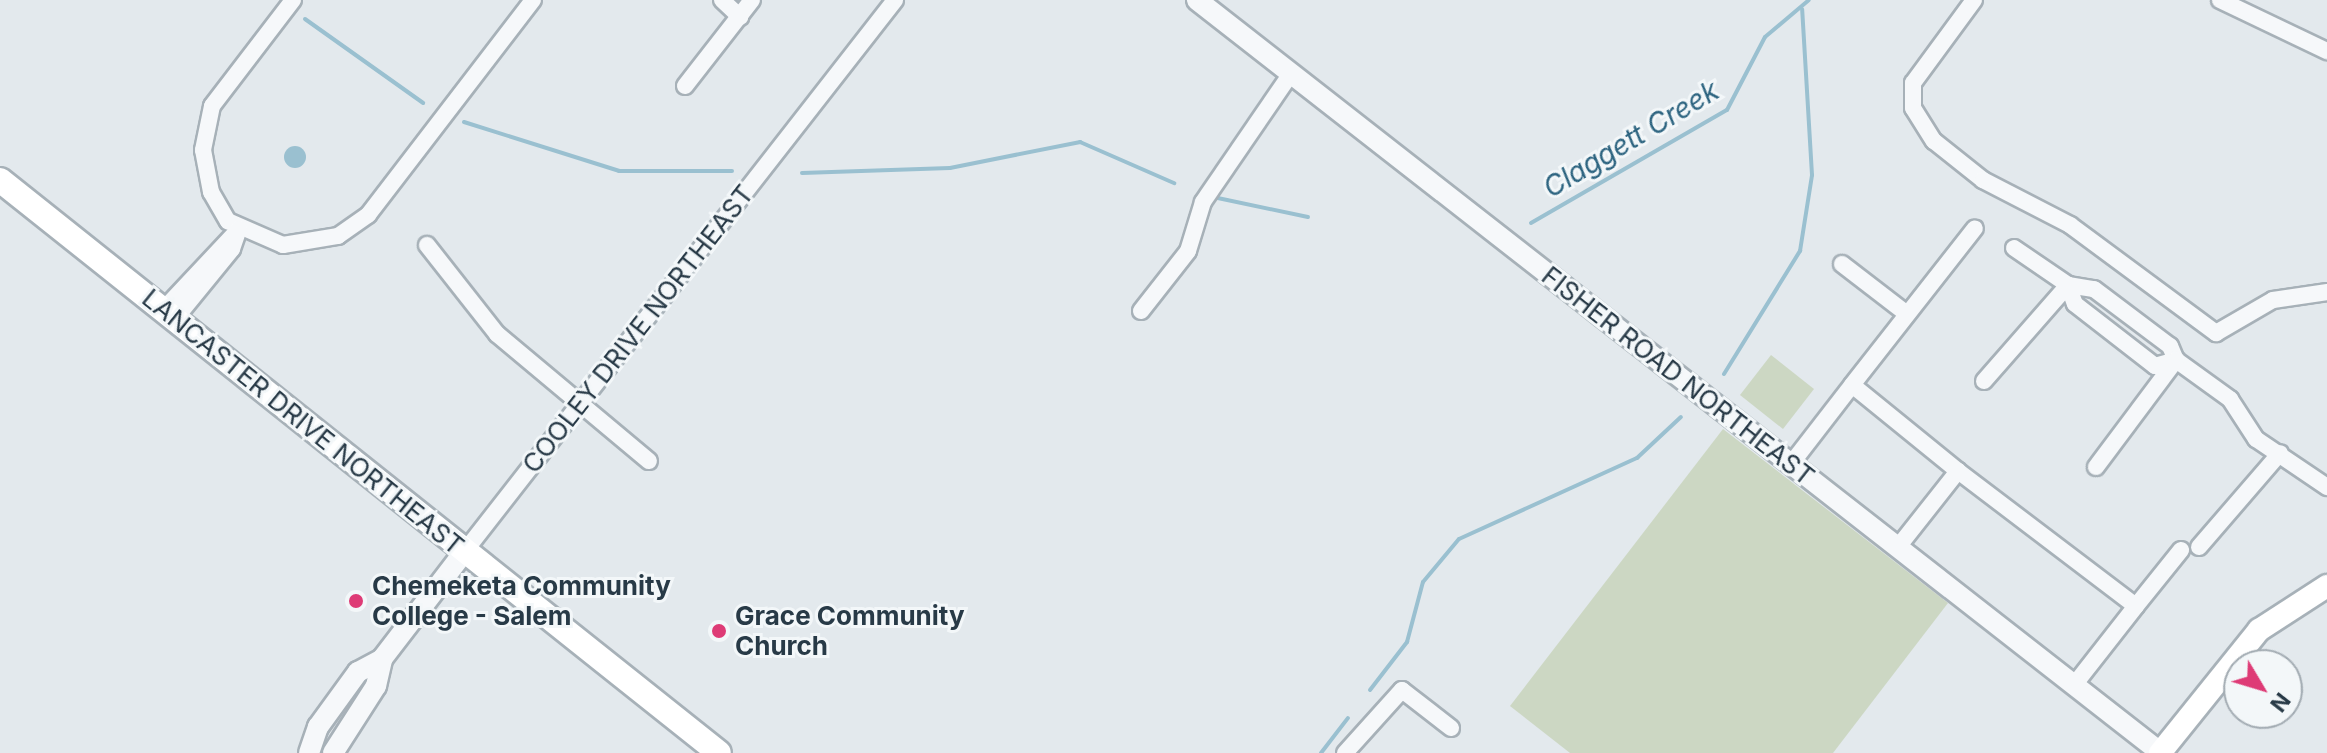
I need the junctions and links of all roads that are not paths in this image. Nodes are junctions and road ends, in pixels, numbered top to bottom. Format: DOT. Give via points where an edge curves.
graph roads {
  1 [pos="293,0"];
  2 [pos="533,0"];
  3 [pos="722,0"];
  4 [pos="752,0"];
  5 [pos="895,0"];
  6 [pos="1197,0"];
  7 [pos="1974,0"];
  8 [pos="2220,0"];
  9 [pos="740,17"];
  10 [pos="2327,51"];
  11 [pos="1290,75"];
  12 [pos="685,86"];
  13 [pos="0,180"];
  14 [pos="1975,228"];
  15 [pos="239,229"];
  16 [pos="427,245"];
  17 [pos="2014,248"];
  18 [pos="1842,264"];
  19 [pos="2068,285"];
  20 [pos="2327,292"];
  21 [pos="1141,311"];
  22 [pos="1907,314"];
  23 [pos="169,315"];
  24 [pos="2176,360"];
  25 [pos="1984,381"];
  26 [pos="1852,385"];
  27 [pos="581,404"];
  28 [pos="2280,453"];
  29 [pos="649,461"];
  30 [pos="1791,464"];
  31 [pos="2096,467"];
  32 [pos="1958,471"];
  33 [pos="2327,487"];
  34 [pos="1898,547"];
  35 [pos="2199,547"];
  36 [pos="2181,550"];
  37 [pos="465,551"];
  38 [pos="2327,586"];
  39 [pos="2136,606"];
  40 [pos="382,659"];
  41 [pos="2074,685"];
  42 [pos="1451,728"];
  43 [pos="309,753"];
  44 [pos="333,753"];
  45 [pos="719,753"];
  46 [pos="1345,753"];
  47 [pos="2161,753"];
  1 -- 15 [label="street" via="207,120 207,179"];
  2 -- 15 [label="street" via="351,229 283,245"];
  3 -- 9 [label="street"];
  4 -- 9 [label="street"];
  5 -- 27 [label="street, COOLEY DRIVE NORTHEAST"];
  6 -- 11 [label="street, FISHER ROAD NORTHEAST"];
  7 -- 20 [label="street" via="1913,83 1913,108 1934,141 1983,180 2070,225 2216,333 2273,300"];
  8 -- 10 [label="street"];
  9 -- 12 [label="street"];
  11 -- 21 [label="street" via="1203,202 1188,251"];
  11 -- 30 [label="street, FISHER ROAD NORTHEAST"];
  13 -- 23 [label="main road, LANCASTER DRIVE NORTHEAST"];
  14 -- 22 [label="street"];
  15 -- 23 [label="street"];
  16 -- 27 [label="street" via="497,334"];
  17 -- 19 [label="street"];
  18 -- 22 [label="street"];
  19 -- 24 [label="street" via="2094,289 2170,346"];
  19 -- 24 [label="street" via="2075,304 2155,366"];
  19 -- 25 [label="street"];
  22 -- 26 [label="street"];
  23 -- 37 [label="main road, LANCASTER DRIVE NORTHEAST"];
  24 -- 28 [label="street" via="2222,390 2256,439"];
  24 -- 31 [label="street"];
  26 -- 30 [label="street"];
  26 -- 32 [label="street"];
  27 -- 29 [label="street"];
  27 -- 37 [label="street, COOLEY DRIVE NORTHEAST"];
  28 -- 33 [label="street"];
  28 -- 35 [label="street"];
  30 -- 34 [label="street, FISHER ROAD NORTHEAST"];
  32 -- 34 [label="street"];
  32 -- 39 [label="street"];
  34 -- 41 [label="street, FISHER ROAD NORTHEAST"];
  36 -- 39 [label="street"];
  37 -- 40 [label="street, COOLEY DRIVE NORTHEAST"];
  37 -- 45 [label="main road, LANCASTER DRIVE NORTHEAST"];
  38 -- 47 [label="main road" via="2259,630"];
  39 -- 41 [label="street"];
  40 -- 43 [label="street, COOLEY DRIVE NORTHEAST" via="350,682"];
  40 -- 44 [label="street, COOLEY DRIVE NORTHEAST" via="376,686"];
  41 -- 47 [label="street, FISHER ROAD NORTHEAST"];
  42 -- 46 [label="street" via="1402,690"];
}
